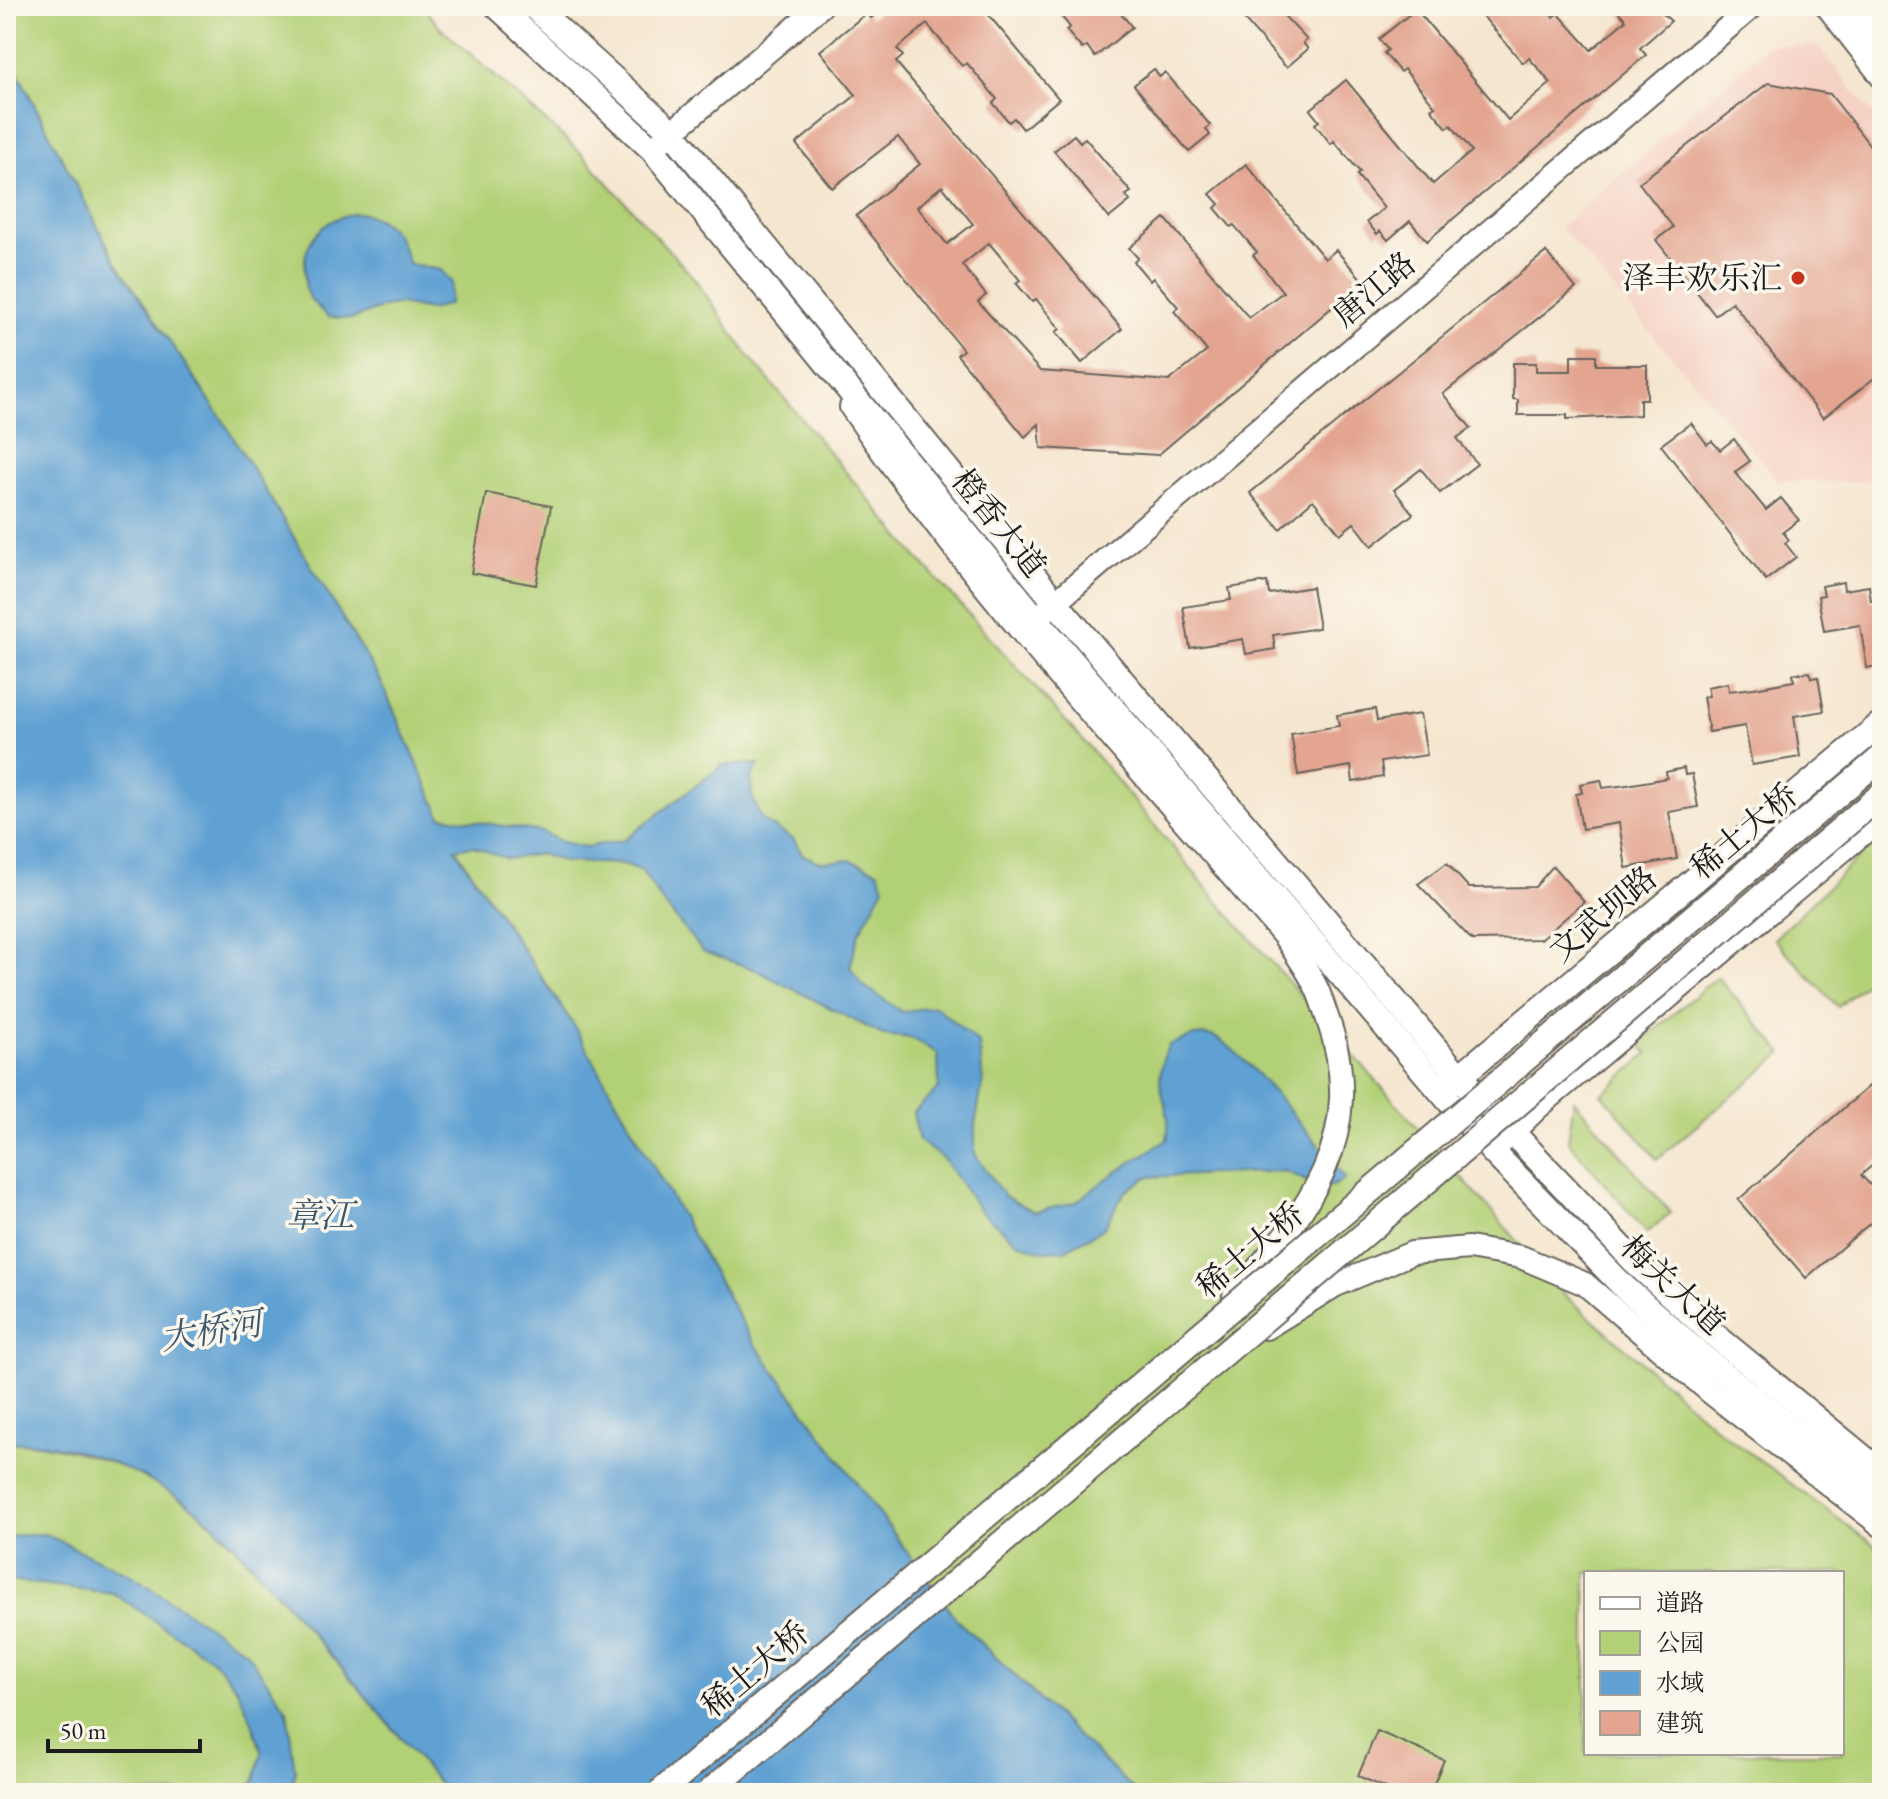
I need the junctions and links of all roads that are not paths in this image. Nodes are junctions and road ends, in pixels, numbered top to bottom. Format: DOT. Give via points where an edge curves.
graph roads {
  1 [pos="497,6"];
  2 [pos="533,6"];
  3 [pos="821,6"];
  4 [pos="1753,6"];
  5 [pos="1827,6"];
  6 [pos="1849,6"];
  7 [pos="1876,6"];
  8 [pos="1882,13"];
  9 [pos="1882,48"];
  10 [pos="1882,77"];
  11 [pos="672,132"];
  12 [pos="652,149"];
  13 [pos="787,314"];
  14 [pos="1056,603"];
  15 [pos="1036,619"];
  16 [pos="1882,723"];
  17 [pos="1882,757"];
  18 [pos="1882,794"];
  19 [pos="1882,816"];
  20 [pos="1459,1076"];
  21 [pos="1440,1094"];
  22 [pos="1511,1132"];
  23 [pos="1492,1151"];
  24 [pos="1203,1332"];
  25 [pos="1221,1356"];
  26 [pos="1882,1473"];
  27 [pos="1882,1503"];
  28 [pos="1882,1526"];
  29 [pos="659,1793"];
  30 [pos="708,1793"];
  1 -- 12 [label="main road, 橙香大道"];
  2 -- 11 [label="main road, 橙香大道"];
  3 -- 11 [label="street"];
  4 -- 14 [label="street, 唐江路"];
  5 -- 10 [label="street"];
  6 -- 9 [label="main road"];
  7 -- 8 [label="highway"];
  11 -- 12 [label="street"];
  11 -- 14 [label="main road, 橙香大道"];
  12 -- 13 [label="main road, 橙香大道"];
  13 -- 15 [label="main road, 橙香大道"];
  13 -- 24 [label="street, bridge" via="905,486 1284,936 1315,983 1341,1069 1338,1131 1306,1207"];
  14 -- 15 [label="street, 唐江路"];
  14 -- 20 [label="main road, 橙香大道"];
  15 -- 21 [label="main road, 橙香大道"];
  16 -- 20 [label="main road, 文武坝路"];
  17 -- 24 [label="main road, 稀土大桥, bridge"];
  18 -- 25 [label="main road, 稀土大桥, bridge"];
  19 -- 22 [label="main road"];
  20 -- 21 [label="main road, 文武坝路"];
  20 -- 22 [label="main road, 梅关大道"];
  21 -- 23 [label="main road, 梅关大道"];
  22 -- 23 [label="main road"];
  22 -- 26 [label="main road, 梅关大道" via="1639,1266"];
  23 -- 27 [label="main road, 梅关大道" via="1624,1287"];
  24 -- 29 [label="main road, 稀土大桥, bridge"];
  25 -- 28 [label="street, bridge" via="1336,1285 1412,1253 1469,1248 1521,1257 1585,1284 1710,1392"];
  25 -- 30 [label="main road, 稀土大桥, bridge"];
}
